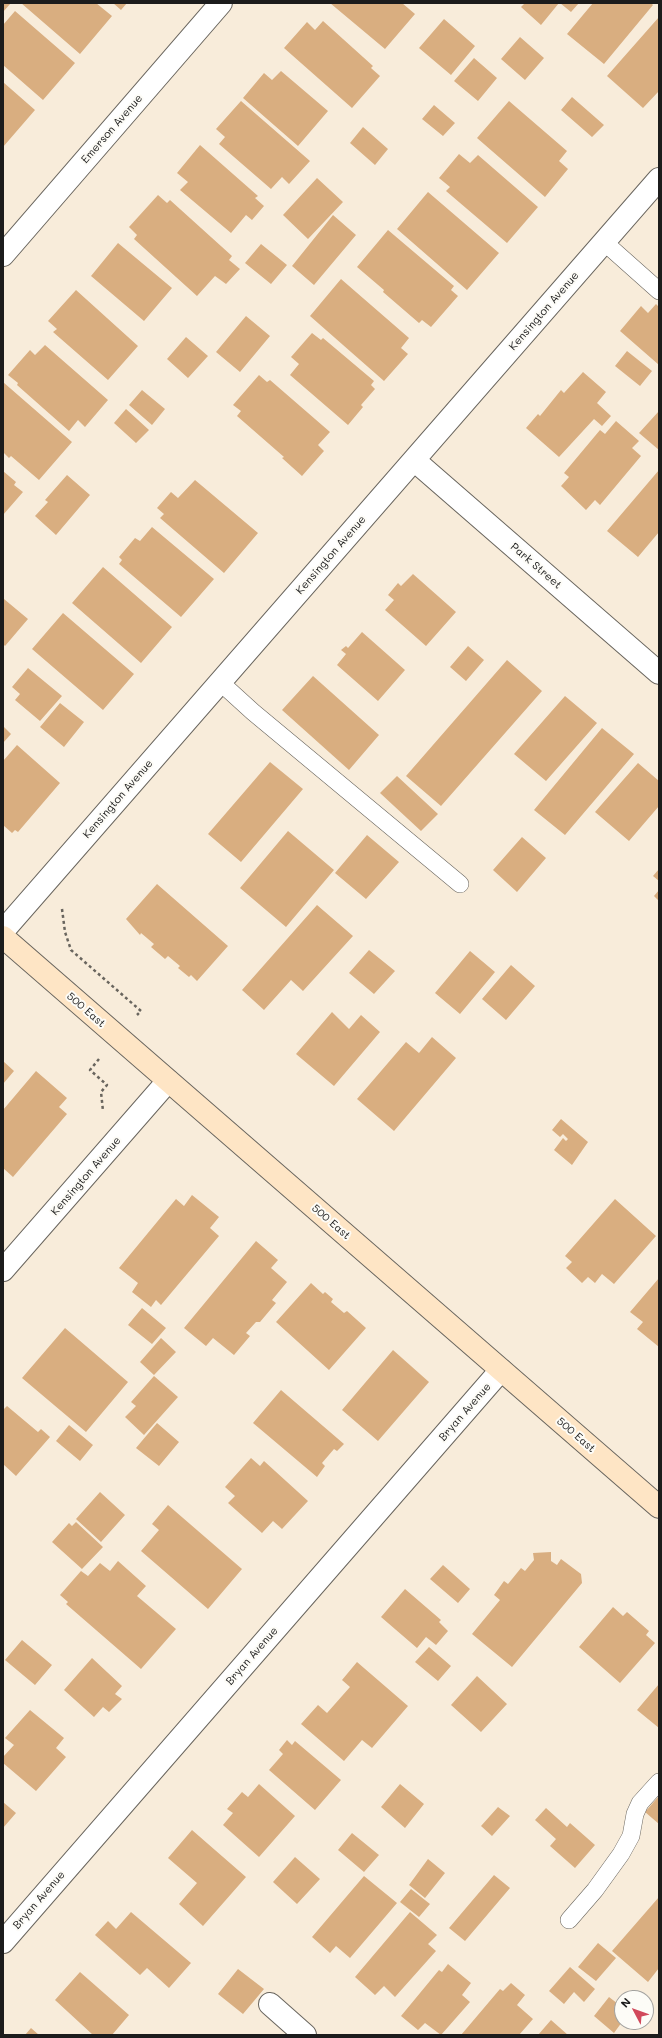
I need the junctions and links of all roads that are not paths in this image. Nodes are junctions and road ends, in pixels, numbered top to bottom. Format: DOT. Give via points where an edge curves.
graph roads {
  1 [pos="222,3"];
  2 [pos="659,179"];
  3 [pos="604,242"];
  4 [pos="3,255"];
  5 [pos="659,291"];
  6 [pos="414,460"];
  7 [pos="659,673"];
  8 [pos="220,682"];
  9 [pos="460,884"];
  10 [pos="3,931"];
  11 [pos="3,937"];
  12 [pos="168,1081"];
  13 [pos="3,1270"];
  14 [pos="502,1370"];
  15 [pos="659,1507"];
  16 [pos="659,1782"];
  17 [pos="569,1920"];
  18 [pos="3,1942"];
  19 [pos="270,2004"];
  20 [pos="305,2035"];
  1 -- 4 [label="street, Emerson Avenue"];
  2 -- 3 [label="street, Kensington Avenue"];
  3 -- 5 [label="lane"];
  3 -- 6 [label="street, Kensington Avenue"];
  6 -- 7 [label="street, Park Street"];
  6 -- 8 [label="street, Kensington Avenue"];
  8 -- 9 [label="lane"];
  8 -- 10 [label="street, Kensington Avenue"];
  11 -- 12 [label="street, 500 East"];
  12 -- 13 [label="street, Kensington Avenue"];
  12 -- 14 [label="street, 500 East"];
  14 -- 15 [label="street, 500 East"];
  14 -- 18 [label="street, Bryan Avenue"];
  16 -- 17 [label="lane" via="640,1803 631,1836 621,1854"];
  19 -- 20 [label="street"];
}
